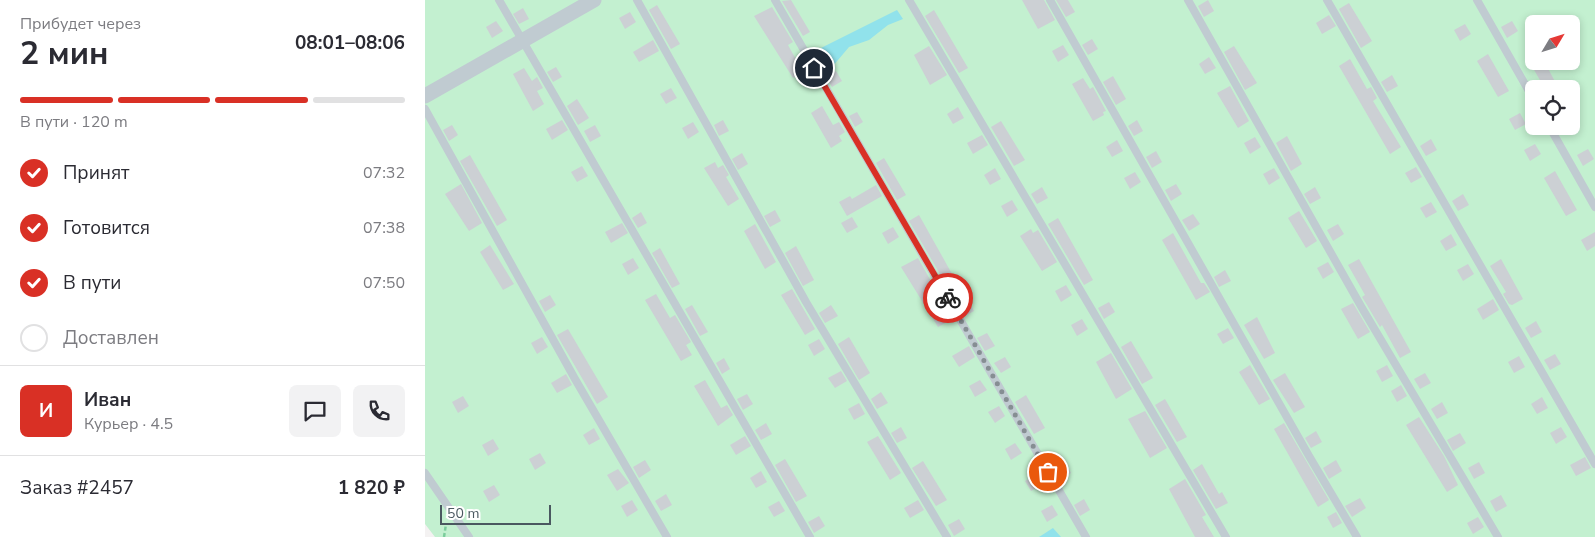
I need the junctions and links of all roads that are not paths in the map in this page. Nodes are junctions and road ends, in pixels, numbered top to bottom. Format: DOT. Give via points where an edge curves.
graph roads {
  1 [pos="499,0"];
  2 [pos="594,0"];
  3 [pos="637,0"];
  4 [pos="775,0"];
  5 [pos="909,0"];
  6 [pos="1050,0"];
  7 [pos="1188,0"];
  8 [pos="1327,0"];
  9 [pos="1477,0"];
  10 [pos="523,40"];
  11 [pos="1525,84"];
  12 [pos="425,96"];
  13 [pos="425,110"];
  14 [pos="1554,135"];
  15 [pos="1595,207"];
  16 [pos="1595,464"];
  17 [pos="425,472"];
  18 [pos="469,537"];
  19 [pos="667,537"];
  20 [pos="810,537"];
  21 [pos="947,537"];
  22 [pos="1086,537"];
  23 [pos="1226,537"];
  24 [pos="1357,537"];
  25 [pos="1498,537"];
  1 -- 10 [label="lane"];
  2 -- 10 [label="street"];
  3 -- 21 [label="lane" via="806,302"];
  4 -- 22 [label="lane"];
  5 -- 23 [label="lane"];
  6 -- 24 [label="lane"];
  7 -- 25 [label="lane" via="1362,308"];
  8 -- 16 [label="lane"];
  9 -- 11 [label="lane"];
  10 -- 12 [label="street"];
  10 -- 20 [label="lane"];
  13 -- 19 [label="lane"];
  14 -- 15 [label="lane"];
  17 -- 18 [label="lane"];
}
